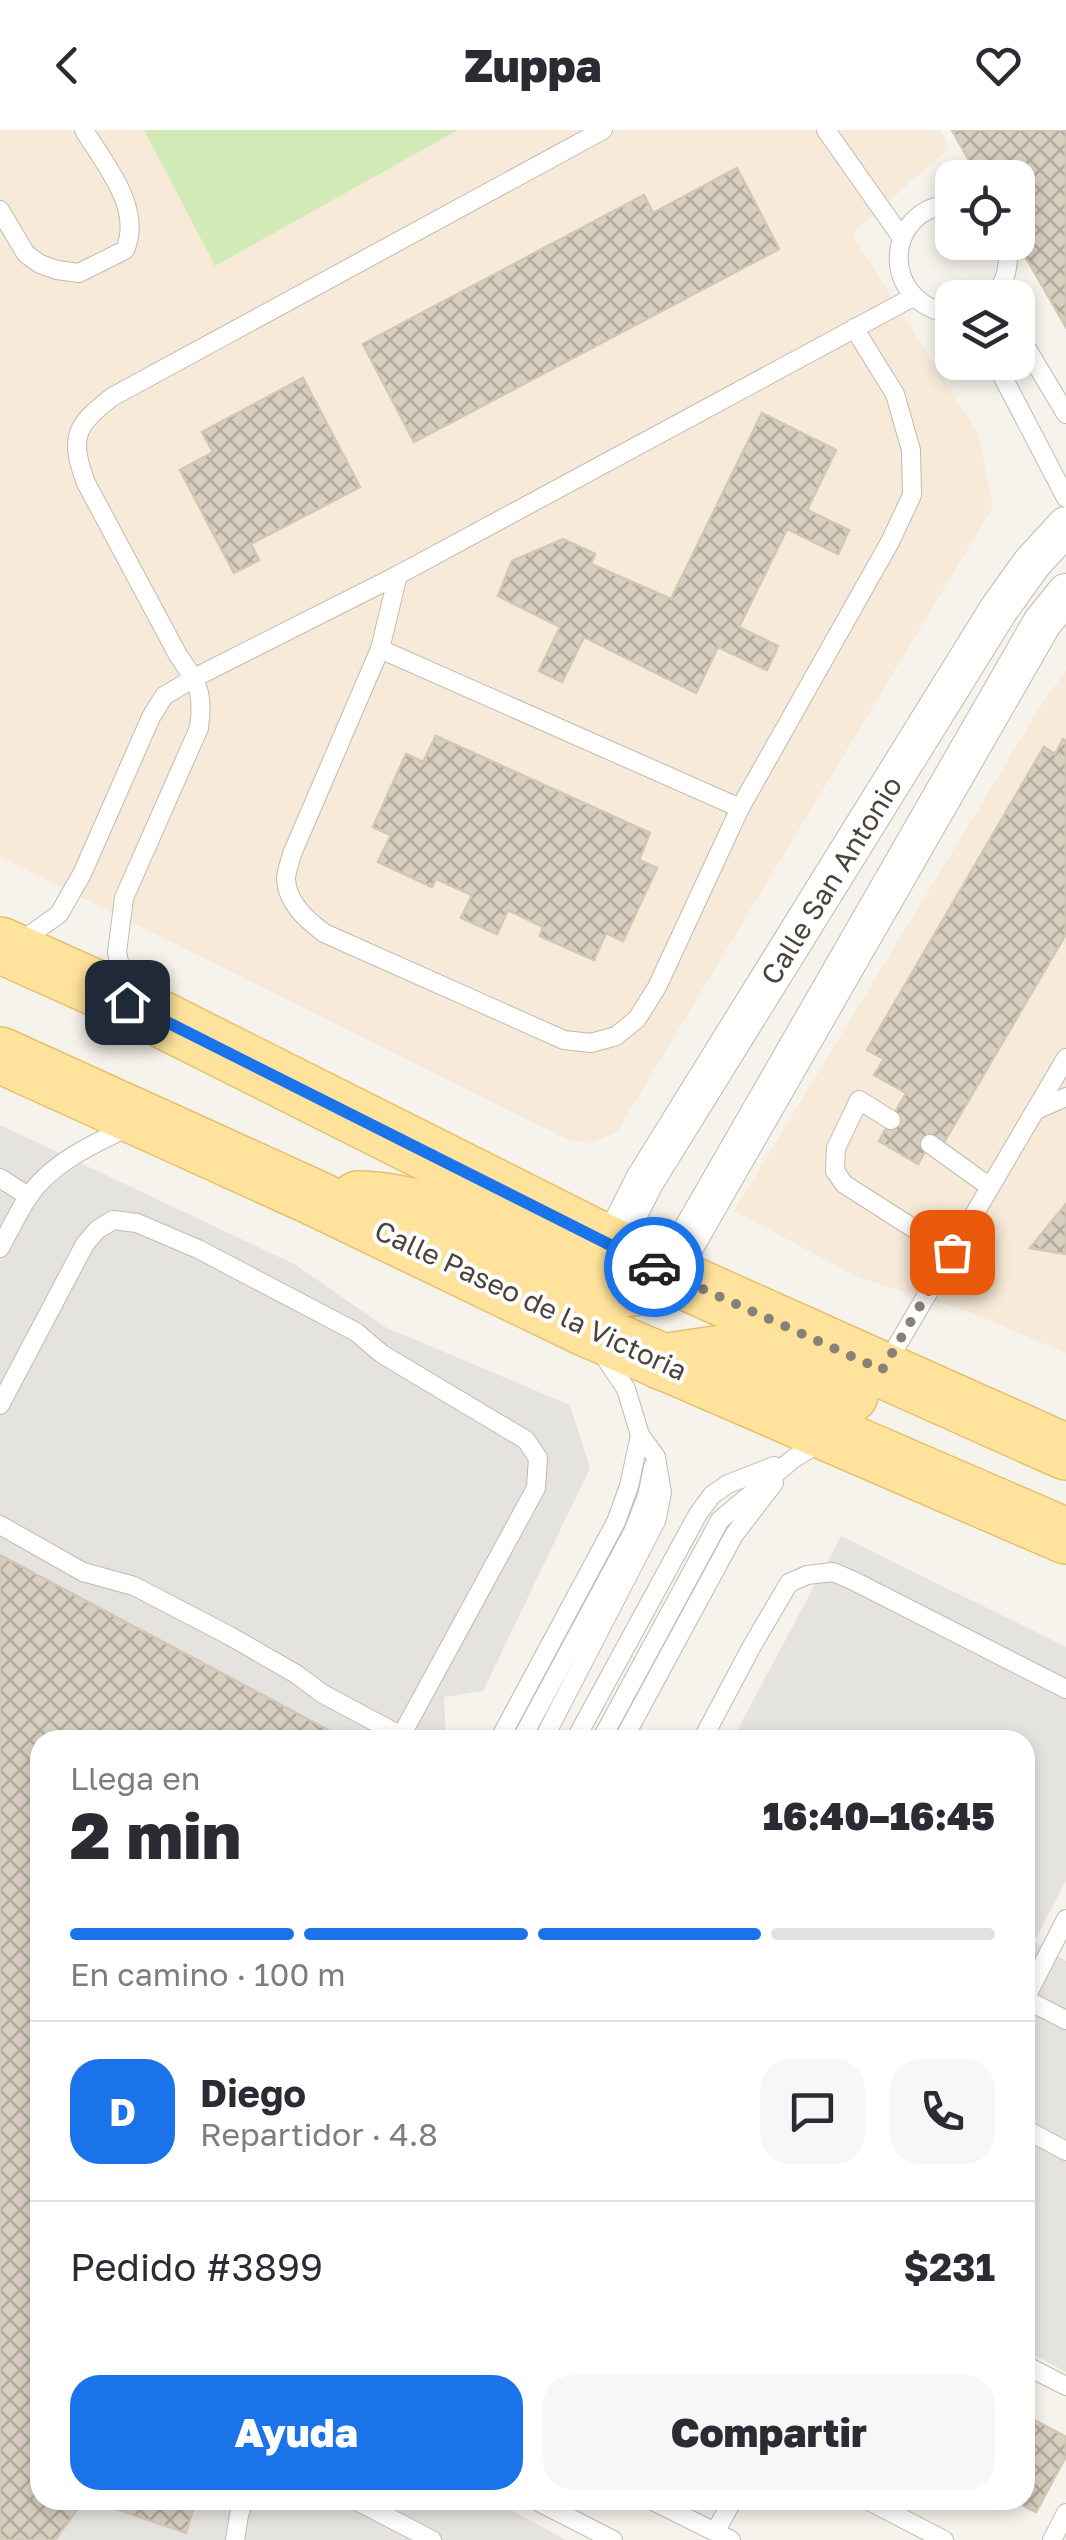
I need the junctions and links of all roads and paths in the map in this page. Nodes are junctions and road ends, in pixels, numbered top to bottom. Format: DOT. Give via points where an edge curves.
graph roads {
  1 [pos="84,130"];
  2 [pos="602,130"];
  3 [pos="826,130"];
  4 [pos="935,208"];
  5 [pos="0,210"];
  6 [pos="902,238"];
  7 [pos="913,297"];
  8 [pos="935,311"];
  9 [pos="854,328"];
  10 [pos="1035,362"];
  11 [pos="1004,380"];
  12 [pos="1066,414"];
  13 [pos="1066,498"];
  14 [pos="1066,526"];
  15 [pos="398,575"];
  16 [pos="1066,594"];
  17 [pos="380,650"];
  18 [pos="194,678"];
  19 [pos="740,808"];
  20 [pos="5,947"];
  21 [pos="127,1002"];
  22 [pos="0,1055"];
  23 [pos="1066,1058"];
  24 [pos="1066,1097"];
  25 [pos="1036,1110"];
  26 [pos="141,1120"];
  27 [pos="892,1120"];
  28 [pos="930,1144"];
  29 [pos="0,1178"];
  30 [pos="990,1187"];
  31 [pos="28,1196"];
  32 [pos="315,1198"];
  33 [pos="612,1245"];
  34 [pos="0,1248"];
  35 [pos="952,1252"];
  36 [pos="668,1274"];
  37 [pos="586,1328"];
  38 [pos="662,1362"];
  39 [pos="882,1370"];
  40 [pos="0,1404"];
  41 [pos="640,1435"];
  42 [pos="1055,1442"];
  43 [pos="812,1447"];
  44 [pos="656,1457"];
  45 [pos="1066,1483"];
  46 [pos="0,1526"];
  47 [pos="1066,1536"];
  48 [pos="1066,1689"];
  49 [pos="390,1730"];
  50 [pos="409,1730"];
  51 [pos="503,1730"];
  52 [pos="526,1730"];
  53 [pos="548,1730"];
  54 [pos="580,1730"];
  55 [pos="606,1730"];
  56 [pos="627,1730"];
  57 [pos="707,1730"];
  58 [pos="1066,1919"];
  59 [pos="1035,1980"];
  60 [pos="1035,2005"];
  61 [pos="1066,2020"];
  62 [pos="1035,2134"];
  63 [pos="1066,2151"];
  64 [pos="1035,2370"];
  65 [pos="1066,2386"];
  66 [pos="241,2510"];
  67 [pos="374,2510"];
  68 [pos="554,2510"];
  69 [pos="671,2510"];
  70 [pos="730,2510"];
  71 [pos="886,2510"];
  72 [pos="1066,2513"];
  73 [pos="723,2536"];
  74 [pos="235,2540"];
  75 [pos="432,2540"];
  76 [pos="613,2540"];
  77 [pos="944,2540"];
  78 [pos="1052,2540"];
  1 -- 5 [label="lane" via="127,203 126,250 79,273 57,270 26,254"];
  2 -- 18 [label="lane" via="86,417 77,438 86,483"];
  3 -- 6 [label="lane"];
  4 -- 6 [label="lane"];
  6 -- 7 [label="lane" via="899,269"];
  7 -- 8 [label="lane"];
  7 -- 9 [label="lane"];
  9 -- 15 [label="lane"];
  9 -- 19 [label="lane" via="895,394 911,450 912,495"];
  10 -- 12 [label="lane"];
  11 -- 13 [label="lane"];
  14 -- 33 [label="street, Calle San Antonio" via="991,622 645,1180"];
  15 -- 17 [label="lane"];
  15 -- 18 [label="lane"];
  16 -- 36 [label="street, Calle San Antonio" via="1042,624"];
  17 -- 19 [label="lane"];
  17 -- 19 [label="lane" via="292,854 286,879 292,900 324,934 564,1040 591,1043 616,1036 637,1019"];
  18 -- 20 [label="lane" via="164,696 59,914"];
  18 -- 21 [label="lane" via="203,702 199,728 124,898 118,952"];
  20 -- 21 [label="main road"];
  21 -- 33 [label="main road"];
  22 -- 26 [label="main road, Calle Paseo de la Victoria"];
  23 -- 25 [label="lane"];
  24 -- 25 [label="lane"];
  25 -- 30 [label="lane"];
  26 -- 31 [label="lane" via="62,1163"];
  26 -- 32 [label="main road, Calle Paseo de la Victoria"];
  27 -- 35 [label="lane" via="859,1100 836,1148 836,1171 844,1184"];
  28 -- 30 [label="lane"];
  29 -- 31 [label="lane"];
  30 -- 35 [label="lane"];
  31 -- 34 [label="lane"];
  32 -- 36 [label="main road" via="384,1200 448,1216 616,1288 645,1287"];
  32 -- 37 [label="main road, Calle Paseo de la Victoria"];
  33 -- 36 [label="main road"];
  35 -- 39 [label="lane"];
  36 -- 39 [label="main road"];
  37 -- 38 [label="main road, Calle Paseo de la Victoria"];
  37 -- 41 [label="lane" via="626,1389"];
  38 -- 43 [label="main road, Calle Paseo de la Victoria"];
  38 -- 45 [label="main road" via="736,1351"];
  39 -- 42 [label="main road"];
  40 -- 50 [label="lane" via="85,1244 113,1220 198,1249 291,1297 526,1440 538,1458 536,1488"];
  41 -- 44 [label="lane"];
  41 -- 51 [label="lane" via="616,1522"];
  43 -- 47 [label="main road, Calle Paseo de la Victoria"];
  43 -- 54 [label="lane" via="712,1494"];
  43 -- 55 [label="lane" via="720,1520"];
  43 -- 56 [label="lane" via="734,1535"];
  44 -- 52 [label="lane" via="633,1532"];
  44 -- 53 [label="lane" via="662,1493 656,1522"];
  46 -- 49 [label="lane" via="82,1572 134,1586 230,1636"];
  48 -- 57 [label="lane" via="833,1572 789,1583"];
  58 -- 59 [label="lane"];
  60 -- 61 [label="lane"];
  62 -- 63 [label="lane"];
  64 -- 65 [label="lane"];
  66 -- 74 [label="lane"];
  67 -- 75 [label="lane"];
  68 -- 76 [label="lane"];
  69 -- 73 [label="lane"];
  70 -- 73 [label="lane"];
  71 -- 77 [label="lane"];
  72 -- 78 [label="lane"];
}
